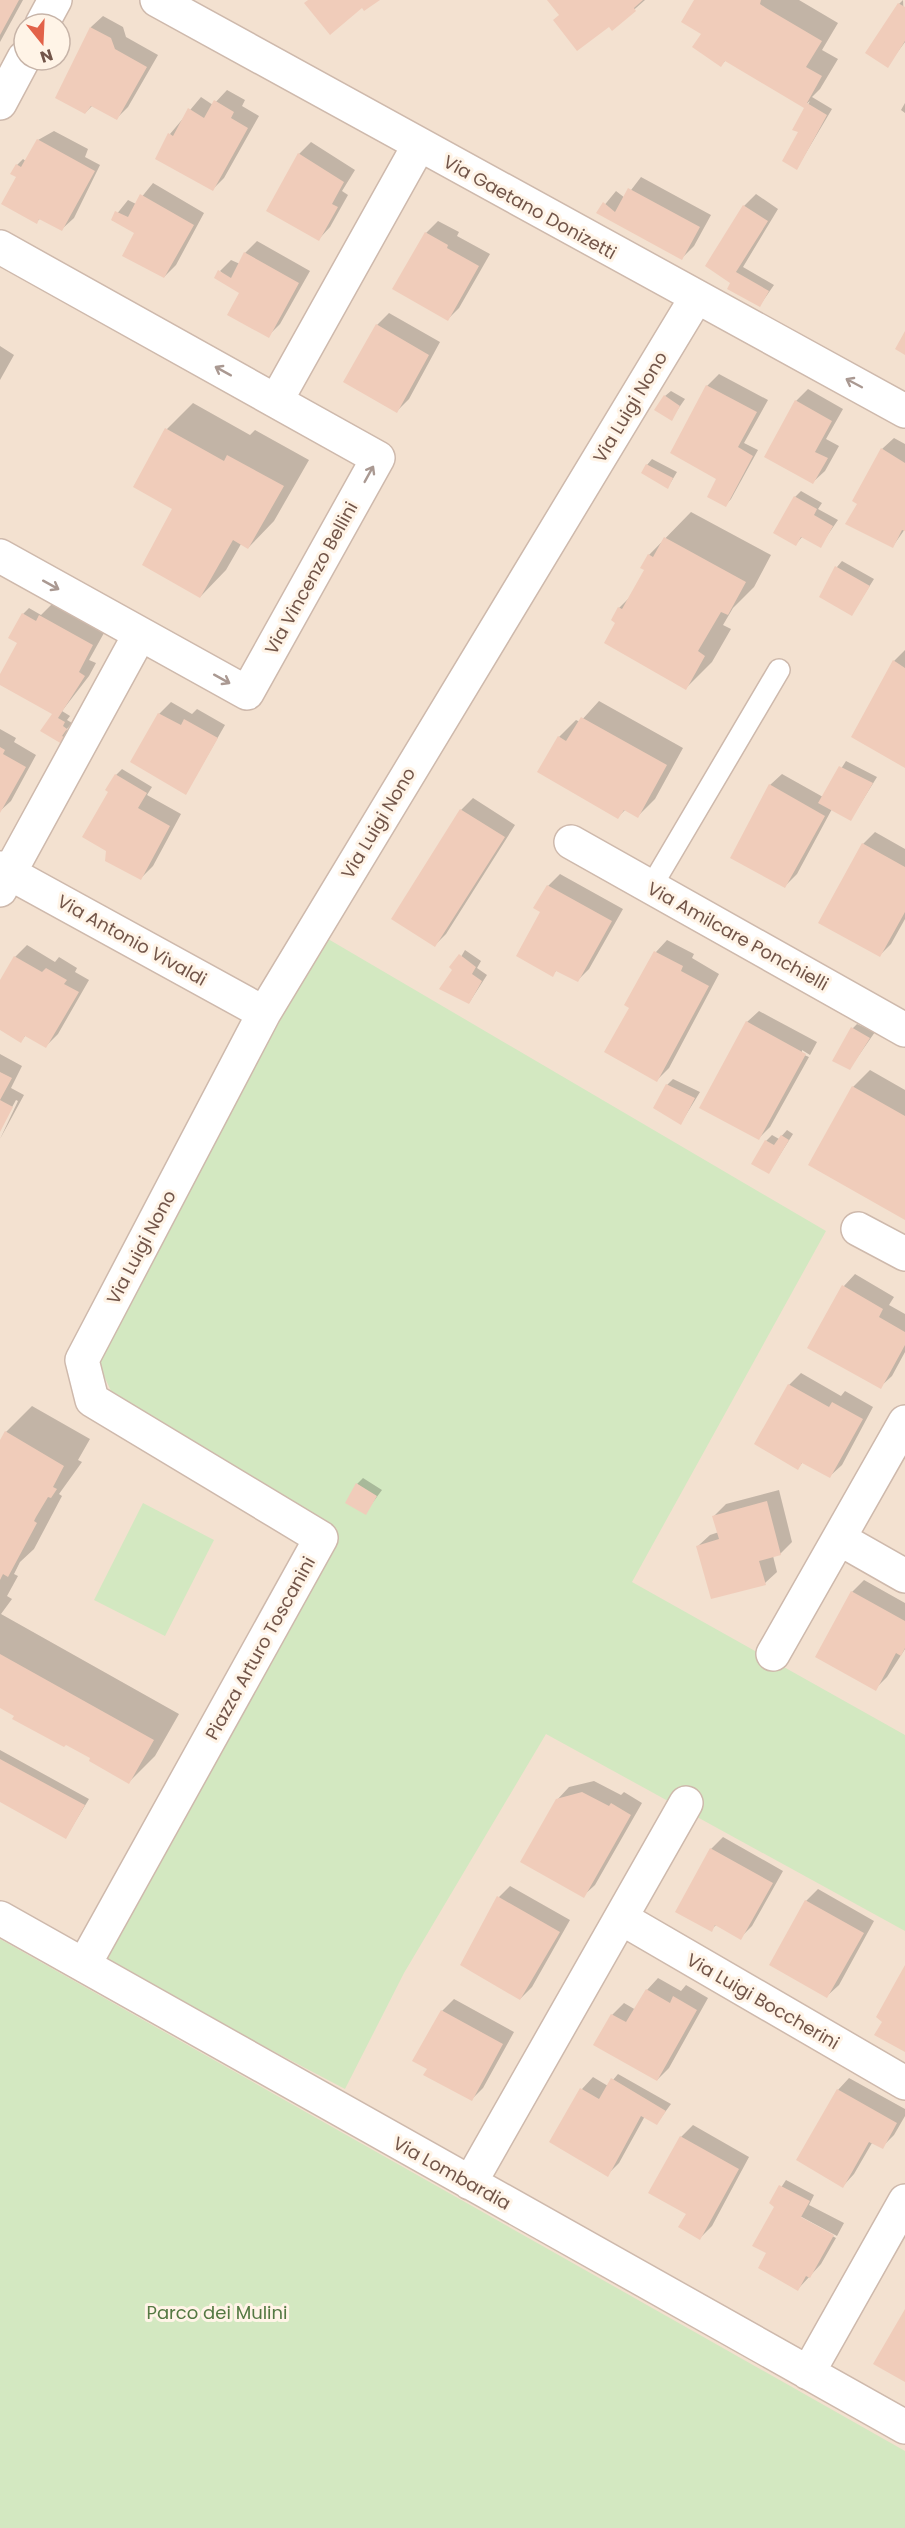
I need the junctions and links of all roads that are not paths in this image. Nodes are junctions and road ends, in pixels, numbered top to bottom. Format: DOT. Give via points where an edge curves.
graph roads {
  1 [pos="157,0"];
  2 [pos="17,72"];
  3 [pos="0,103"];
  4 [pos="419,145"];
  5 [pos="0,247"];
  6 [pos="696,298"];
  7 [pos="276,401"];
  8 [pos="905,411"];
  9 [pos="0,556"];
  10 [pos="140,634"];
  11 [pos="779,670"];
  12 [pos="571,842"];
  13 [pos="3,877"];
  14 [pos="651,887"];
  15 [pos="264,1013"];
  16 [pos="905,1030"];
  17 [pos="858,1229"];
  18 [pos="905,1254"];
  19 [pos="82,1360"];
  20 [pos="905,1422"];
  21 [pos="840,1539"];
  22 [pos="905,1576"];
  23 [pos="773,1654"];
  24 [pos="686,1803"];
  25 [pos="0,1918"];
  26 [pos="621,1918"];
  27 [pos="84,1965"];
  28 [pos="905,2083"];
  29 [pos="470,2183"];
  30 [pos="905,2200"];
  31 [pos="808,2373"];
  32 [pos="905,2427"];
  1 -- 4 [label="street, Via Gaetano Donizetti"];
  2 -- 3 [label="street"];
  4 -- 6 [label="street, Via Gaetano Donizetti"];
  4 -- 7 [label="street"];
  7 -- 5 [label="street, Via Vincenzo Bellini, one-way"];
  8 -- 6 [label="street, Via Gaetano Donizetti, one-way"];
  6 -- 15 [label="street, Via Luigi Nono"];
  10 -- 7 [label="street, Via Vincenzo Bellini, one-way" via="247,693 378,458"];
  9 -- 10 [label="street, Via Vincenzo Bellini, one-way"];
  10 -- 13 [label="street"];
  11 -- 14 [label="lane"];
  12 -- 14 [label="street, Via Amilcare Ponchielli"];
  13 -- 15 [label="street, Via Antonio Vivaldi"];
  14 -- 16 [label="street, Via Amilcare Ponchielli"];
  15 -- 19 [label="street, Via Luigi Nono"];
  17 -- 18 [label="street"];
  19 -- 27 [label="street, Piazza Arturo Toscanini" via="92,1400 321,1538"];
  20 -- 21 [label="street"];
  21 -- 22 [label="street"];
  21 -- 23 [label="street"];
  24 -- 26 [label="street"];
  25 -- 27 [label="street, Via Lombardia"];
  26 -- 28 [label="street, Via Luigi Boccherini"];
  26 -- 29 [label="street"];
  27 -- 29 [label="street, Via Lombardia"];
  29 -- 31 [label="street, Via Lombardia"];
  30 -- 31 [label="street"];
  31 -- 32 [label="street, Via Lombardia"];
}
